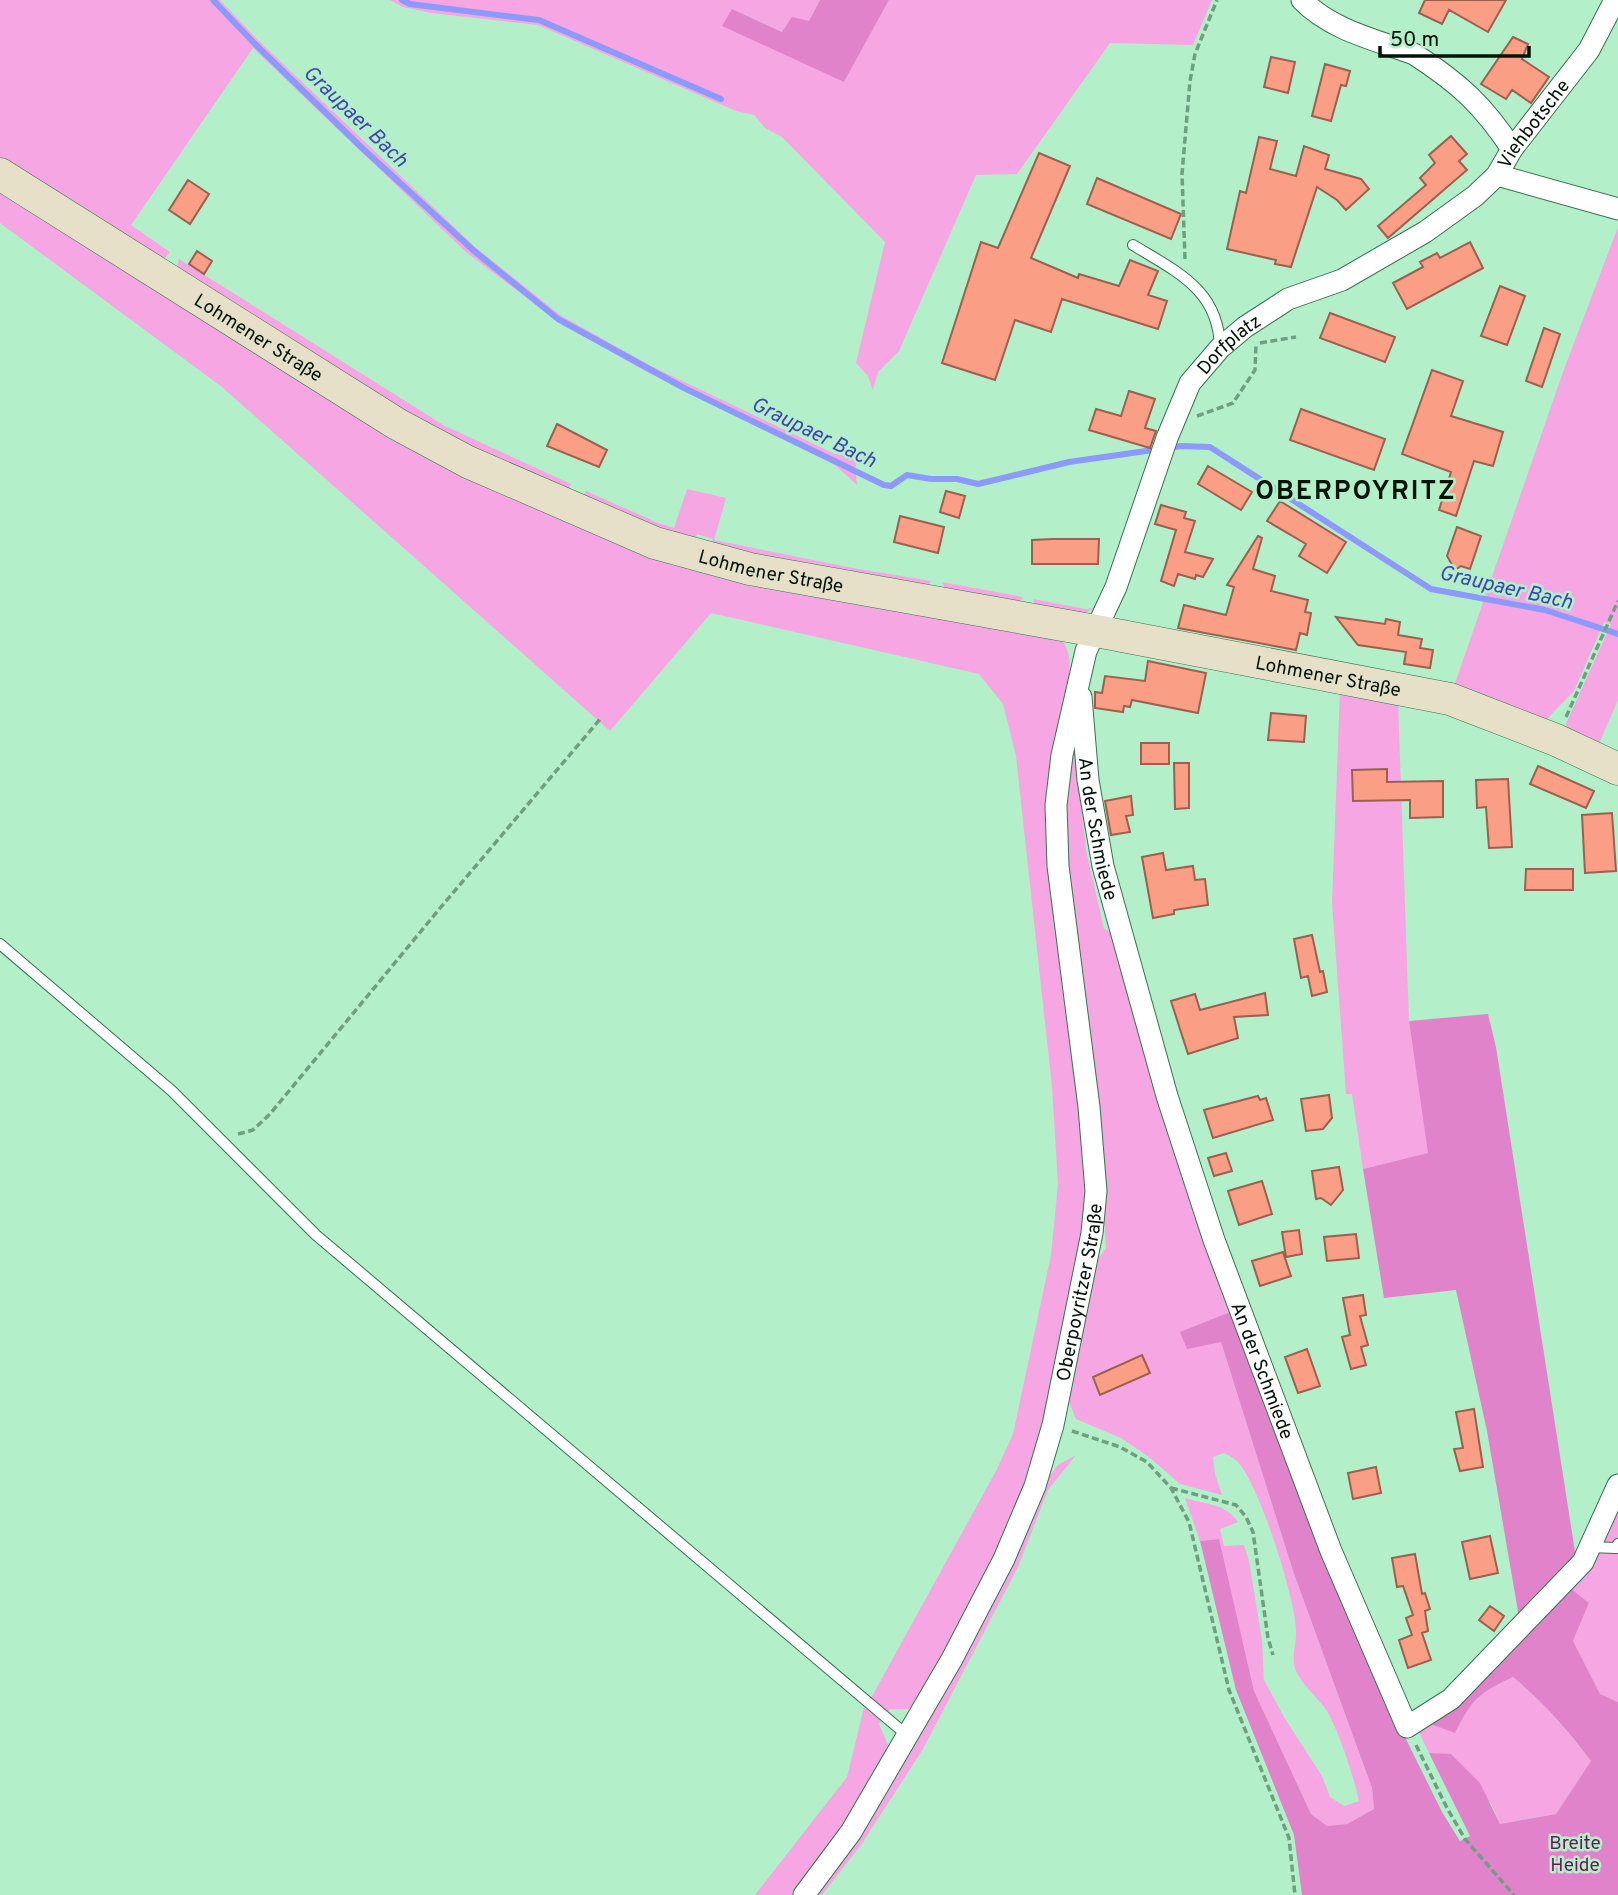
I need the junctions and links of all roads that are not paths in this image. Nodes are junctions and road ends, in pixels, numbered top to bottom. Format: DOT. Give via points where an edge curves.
graph roads {
  1 [pos="1302,0"];
  2 [pos="1615,0"];
  3 [pos="1512,149"];
  4 [pos="0,174"];
  5 [pos="1497,175"];
  6 [pos="1618,209"];
  7 [pos="1133,245"];
  8 [pos="1220,348"];
  9 [pos="1096,631"];
  10 [pos="1080,684"];
  11 [pos="1618,769"];
  12 [pos="0,944"];
  13 [pos="1618,1485"];
  14 [pos="1618,1544"];
  15 [pos="1590,1547"];
  16 [pos="908,1736"];
  17 [pos="804,1895"];
  1 -- 3 [label="street" via="1338,26 1414,54 1462,87 1492,118"];
  2 -- 3 [label="street, Viehbotsche" via="1589,50"];
  3 -- 5 [label="street, Viehbotsche"];
  4 -- 9 [label="main road, Lohmener Straße" via="397,424 468,462 624,530 683,552 750,569"];
  5 -- 6 [label="street"];
  5 -- 8 [label="street, Dorfplatz" via="1425,232 1342,280 1288,299"];
  7 -- 8 [label="lane" via="1204,294 1220,330"];
  8 -- 9 [label="street, Dorfplatz" via="1190,383"];
  9 -- 10 [label="street, Oberpoyritzer Straße" via="1086,651"];
  9 -- 11 [label="main road, Lohmener Straße" via="1450,699"];
  10 -- 15 [label="street, An der Schmiede" via="1088,780 1103,866 1167,1096 1214,1240 1331,1551 1407,1727 1451,1699 1583,1562"];
  10 -- 16 [label="street, Oberpoyritzer Straße" via="1062,755 1056,804 1059,879 1089,1107 1096,1191 1092,1233 1053,1425 1035,1486 1004,1559"];
  12 -- 16 [label="lane" via="172,1091 316,1235"];
  13 -- 15 [label="street"];
  14 -- 15 [label="lane" via="1616,1548"];
  16 -- 17 [label="street, Oberpoyritzer Straße" via="851,1832"];
}
